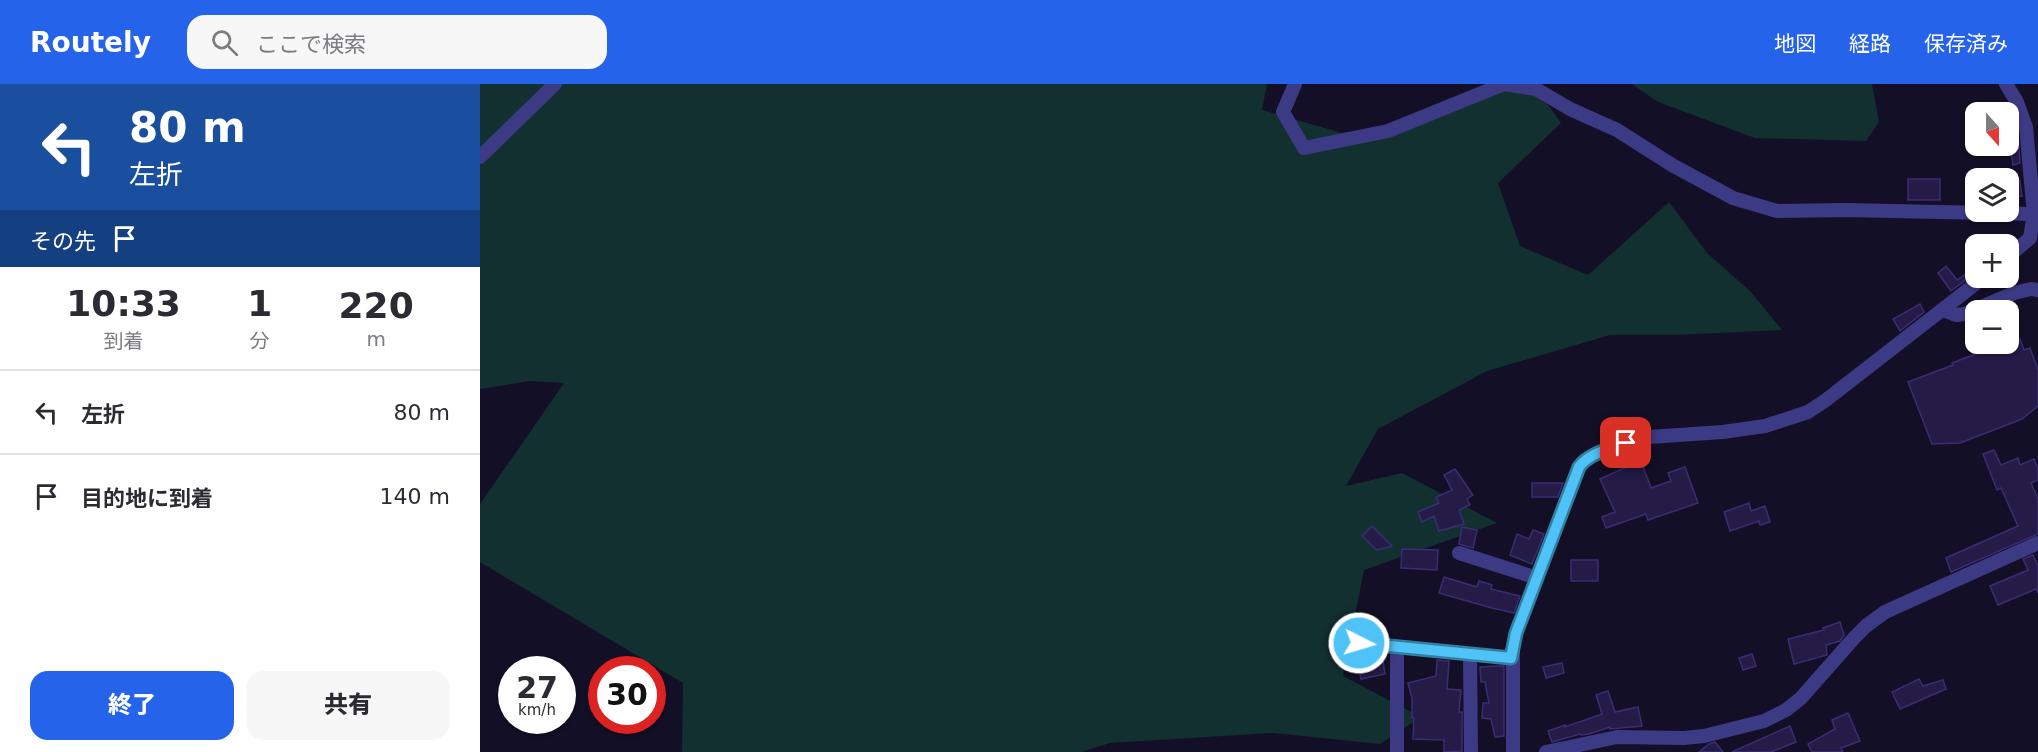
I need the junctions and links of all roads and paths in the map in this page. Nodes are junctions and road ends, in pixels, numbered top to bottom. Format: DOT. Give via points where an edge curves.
graph roads {
  1 [pos="555,84"];
  2 [pos="1295,84"];
  3 [pos="2006,84"];
  4 [pos="480,157"];
  5 [pos="2036,213"];
  6 [pos="2019,248"];
  7 [pos="1970,288"];
  8 [pos="2038,290"];
  9 [pos="1943,310"];
  10 [pos="2038,543"];
  11 [pos="1459,554"];
  12 [pos="1537,578"];
  13 [pos="1397,647"];
  14 [pos="1470,654"];
  15 [pos="1342,657"];
  16 [pos="1511,658"];
  17 [pos="1397,752"];
  18 [pos="1471,752"];
  19 [pos="1513,752"];
  20 [pos="1545,752"];
  1 -- 4 [label="street"];
  2 -- 5 [label="street" via="1282,112 1304,148 1388,131 1504,84 1536,89 1617,130 1733,198 1777,211"];
  3 -- 5 [label="street" via="2026,127"];
  5 -- 6 [label="street" via="2030,238"];
  7 -- 9 [label="street"];
  8 -- 9 [label="street" via="2014,294 1965,314"];
  9 -- 12 [label="street" via="1808,412 1765,426 1649,437 1584,461"];
  10 -- 20 [label="street" via="1885,612 1866,626 1801,698 1764,721 1704,736 1617,737"];
  11 -- 12 [label="street"];
  12 -- 16 [label="street"];
  13 -- 14 [label="street"];
  13 -- 15 [label="street" via="1351,644"];
  13 -- 17 [label="street"];
  14 -- 16 [label="street"];
  14 -- 18 [label="street"];
  16 -- 19 [label="street"];
}
